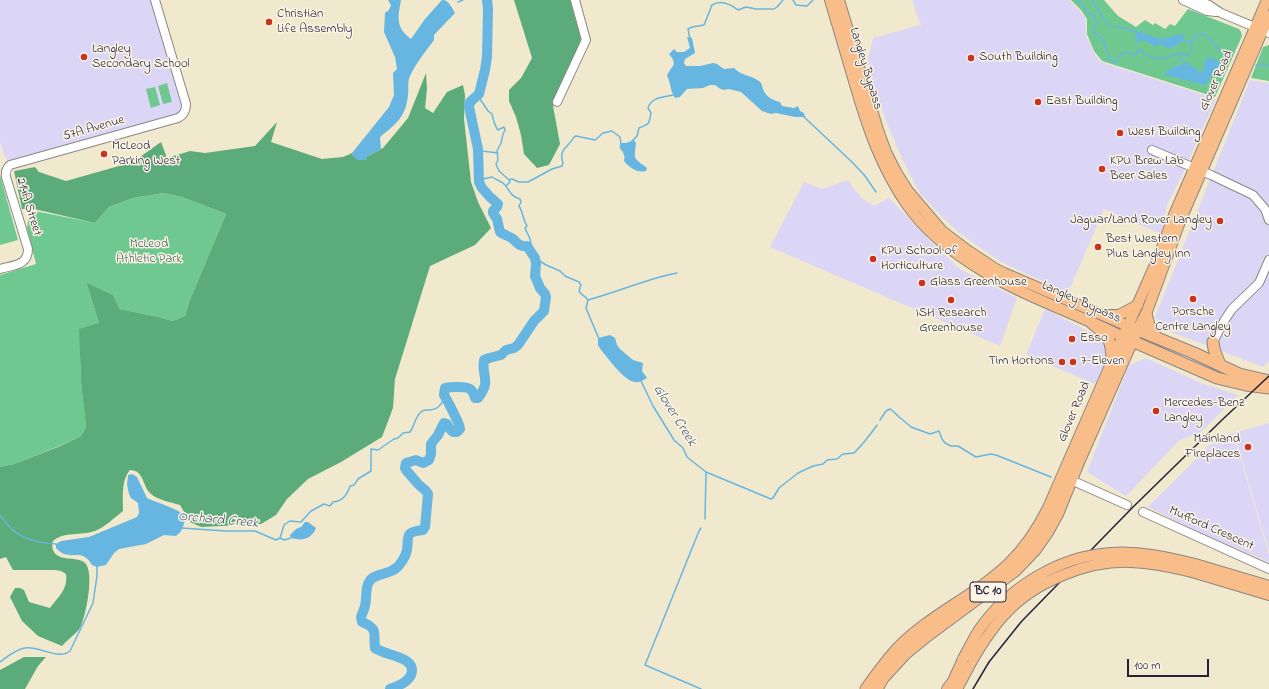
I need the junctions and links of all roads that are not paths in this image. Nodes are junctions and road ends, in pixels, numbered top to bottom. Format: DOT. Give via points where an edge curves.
graph roads {
  1 [pos="155,0"];
  2 [pos="575,0"];
  3 [pos="830,0"];
  4 [pos="839,0"];
  5 [pos="1183,0"];
  6 [pos="1197,0"];
  7 [pos="1268,0"];
  8 [pos="1221,13"];
  9 [pos="1269,16"];
  10 [pos="1262,30"];
  11 [pos="557,102"];
  12 [pos="1152,150"];
  13 [pos="10,165"];
  14 [pos="1198,169"];
  15 [pos="1269,220"];
  16 [pos="1269,260"];
  17 [pos="0,269"];
  18 [pos="1138,305"];
  19 [pos="1146,314"];
  20 [pos="1104,315"];
  21 [pos="1092,324"];
  22 [pos="1132,328"];
  23 [pos="1156,337"];
  24 [pos="1127,339"];
  25 [pos="1213,342"];
  26 [pos="1157,352"];
  27 [pos="1194,353"];
  28 [pos="1116,364"];
  29 [pos="1220,365"];
  30 [pos="1269,381"];
  31 [pos="1269,388"];
  32 [pos="1071,480"];
  33 [pos="1127,505"];
  34 [pos="1143,512"];
  35 [pos="1194,568"];
  36 [pos="1269,569"];
  37 [pos="1269,586"];
  38 [pos="1269,595"];
  39 [pos="968,659"];
  40 [pos="879,687"];
  41 [pos="866,689"];
  42 [pos="947,689"];
  43 [pos="957,689"];
  1 -- 13 [label="street, 57A Avenue" via="186,104 184,114 178,118"];
  2 -- 11 [label="street" via="586,40"];
  3 -- 21 [label="main road, Langley Bypass" via="873,140 888,174 909,207 936,237 965,260 1022,292"];
  4 -- 20 [label="main road, Langley Bypass" via="886,152 908,191 942,231 994,268"];
  5 -- 8 [label="street" via="1207,11"];
  6 -- 8 [label="street"];
  7 -- 10 [label="main road, Glover Road"];
  8 -- 10 [label="street"];
  9 -- 10 [label="main road, Glover Road"];
  10 -- 14 [label="main road, Glover Road"];
  12 -- 14 [label="street"];
  13 -- 17 [label="street, 214A Street" via="5,174 28,249 26,258 20,263"];
  14 -- 15 [label="street" via="1252,195 1265,209"];
  14 -- 18 [label="main road, Glover Road" via="1174,215"];
  14 -- 19 [label="main road, Glover Road"];
  16 -- 25 [label="street" via="1259,283 1232,309"];
  18 -- 20 [label="main road" via="1113,316"];
  18 -- 22 [label="main road, Glover Road"];
  19 -- 22 [label="main road, Glover Road"];
  19 -- 23 [label="highway"];
  20 -- 22 [label="main road, Langley Bypass"];
  21 -- 24 [label="main road, Langley Bypass"];
  21 -- 28 [label="highway" via="1110,343"];
  22 -- 23 [label="highway, Langley Bypass"];
  22 -- 24 [label="highway, Glover Road / BC 10"];
  23 -- 27 [label="highway, Langley Bypass"];
  24 -- 26 [label="highway, Langley Bypass"];
  24 -- 28 [label="highway, Glover Road / BC 10"];
  25 -- 27 [label="highway"];
  25 -- 29 [label="highway"];
  26 -- 28 [label="highway" via="1137,353"];
  26 -- 31 [label="highway, Langley Bypass" via="1217,378"];
  27 -- 29 [label="highway, Langley Bypass"];
  28 -- 32 [label="highway, Glover Road / BC 10"];
  28 -- 41 [label="highway, Glover Road / BC 10" via="1048,509 1027,544 1010,564 927,624 899,648"];
  29 -- 30 [label="highway, Langley Bypass" via="1240,374"];
  32 -- 33 [label="street"];
  32 -- 40 [label="highway, Glover Road / BC 10" via="1058,513 1035,550 1016,570 905,654"];
  34 -- 36 [label="street, Mufford Crescent"];
  35 -- 37 [label="main road"];
  35 -- 38 [label="main road"];
  35 -- 39 [label="main road, bridge" via="1164,556 1111,553 1075,560 1048,570 1020,588 993,612 978,631"];
  39 -- 42 [label="main road"];
  39 -- 43 [label="main road"];
}
